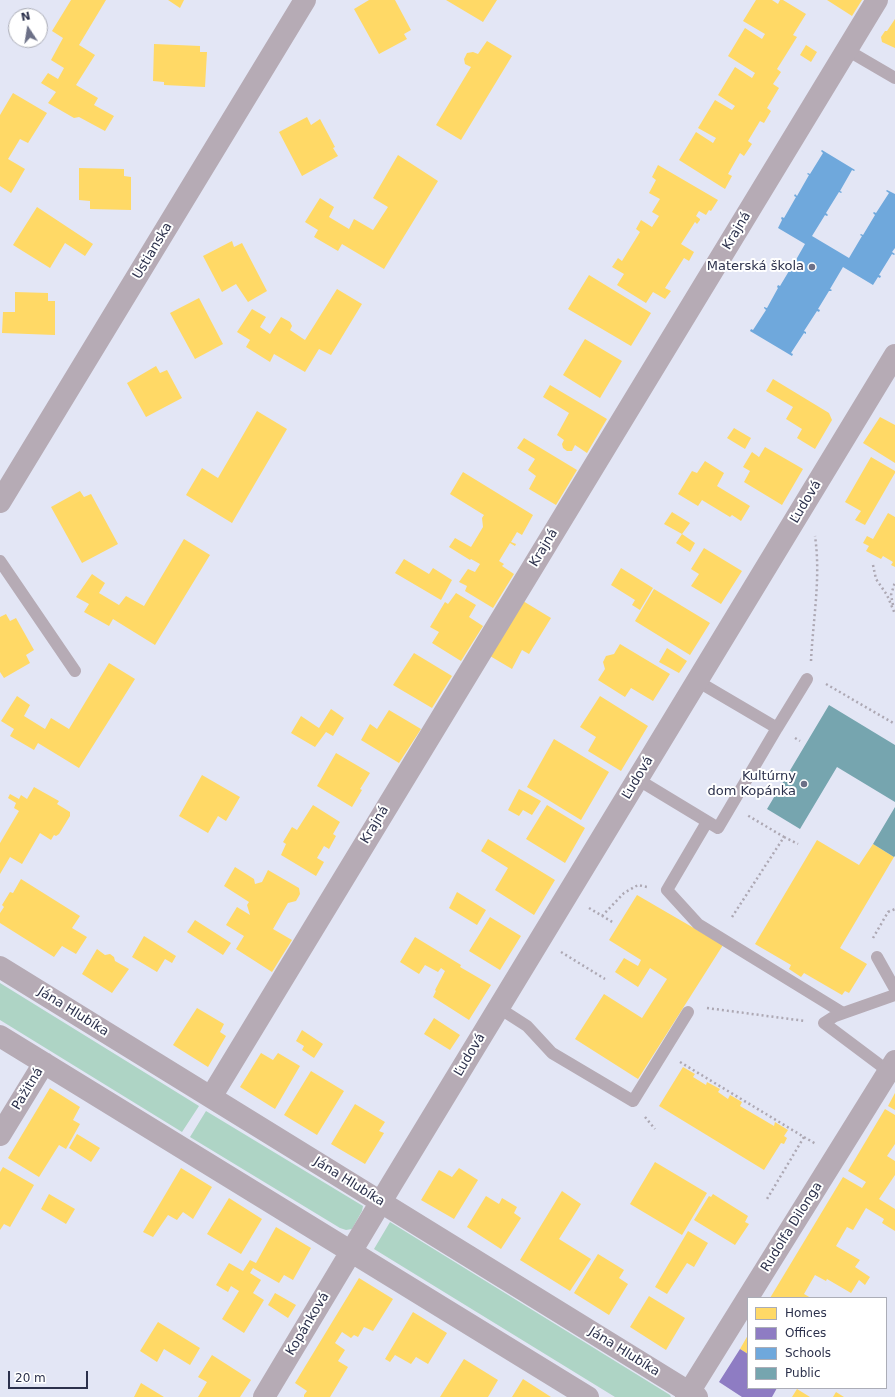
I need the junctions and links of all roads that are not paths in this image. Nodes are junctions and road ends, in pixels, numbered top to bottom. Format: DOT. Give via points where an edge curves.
graph roads {
  1 [pos="305,0"];
  2 [pos="877,0"];
  3 [pos="847,50"];
  4 [pos="895,78"];
  5 [pos="895,356"];
  6 [pos="0,502"];
  7 [pos="0,561"];
  8 [pos="75,671"];
  9 [pos="809,677"];
  10 [pos="697,681"];
  11 [pos="777,728"];
  12 [pos="637,779"];
  13 [pos="707,822"];
  14 [pos="876,957"];
  15 [pos="0,967"];
  16 [pos="895,989"];
  17 [pos="895,995"];
  18 [pos="499,1008"];
  19 [pos="688,1012"];
  20 [pos="843,1013"];
  21 [pos="0,1036"];
  22 [pos="44,1063"];
  23 [pos="892,1066"];
  24 [pos="210,1097"];
  25 [pos="0,1135"];
  26 [pos="381,1202"];
  27 [pos="351,1251"];
  28 [pos="751,1297"];
  29 [pos="747,1303"];
  30 [pos="691,1395"];
  31 [pos="264,1397"];
  32 [pos="588,1397"];
  1 -- 6 [label="street, Ustianska"];
  2 -- 3 [label="street, Krajná"];
  3 -- 4 [label="lane"];
  3 -- 24 [label="street, Krajná"];
  5 -- 10 [label="street, Ľudová"];
  7 -- 8 [label="lane"];
  9 -- 11 [label="lane"];
  10 -- 11 [label="lane"];
  10 -- 12 [label="street, Ľudová"];
  11 -- 13 [label="lane" via="718,828"];
  12 -- 13 [label="lane"];
  12 -- 18 [label="street, Ľudová"];
  13 -- 20 [label="lane" via="667,890 698,924"];
  14 -- 16 [label="lane"];
  15 -- 24 [label="street, Jána Hlubíka"];
  17 -- 20 [label="lane"];
  18 -- 19 [label="lane" via="527,1026 552,1053 633,1101"];
  18 -- 26 [label="street, Ľudová"];
  20 -- 23 [label="lane" via="824,1023"];
  21 -- 22 [label="street"];
  22 -- 25 [label="street, Pažitná"];
  22 -- 27 [label="street"];
  23 -- 28 [label="street, Rudolfa Dilonga"];
  24 -- 26 [label="street, Jána Hlubíka"];
  26 -- 27 [label="street, Ľudová"];
  26 -- 30 [label="street, Jána Hlubíka"];
  27 -- 31 [label="street, Kopánková"];
  27 -- 32 [label="street"];
  29 -- 30 [label="street, Rudolfa Dilonga"];
}
